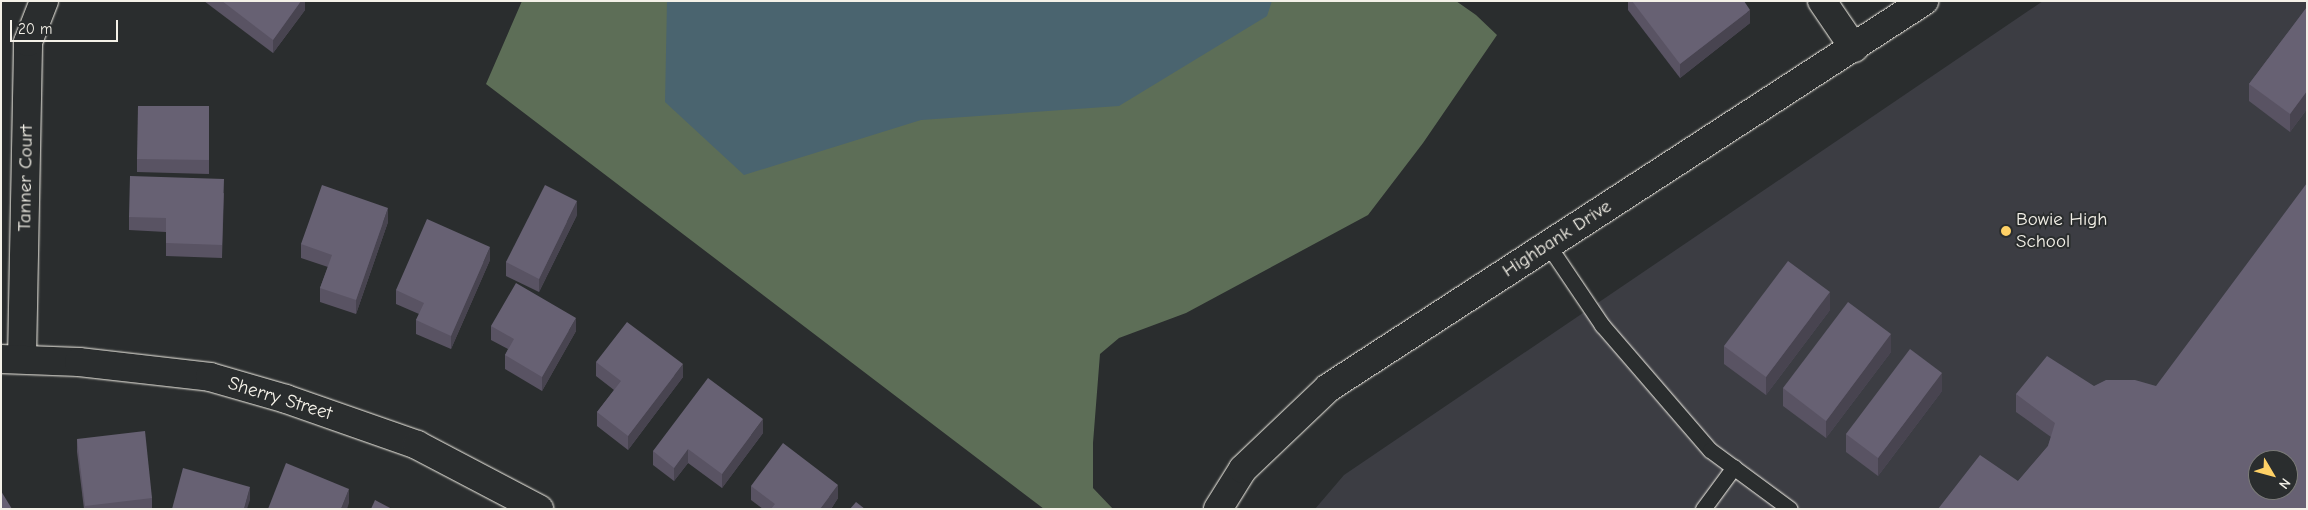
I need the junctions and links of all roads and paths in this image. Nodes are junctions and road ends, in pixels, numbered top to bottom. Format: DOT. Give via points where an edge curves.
graph roads {
  1 [pos="44,1"];
  2 [pos="1822,1"];
  3 [pos="1924,1"];
  4 [pos="1854,48"];
  5 [pos="1548,245"];
  6 [pos="12,359"];
  7 [pos="1734,467"];
  8 [pos="539,509"];
  9 [pos="1218,509"];
  10 [pos="1703,509"];
  11 [pos="1790,509"];
  1 -- 6 [label="street, Tanner Court" via="28,42"];
  2 -- 4 [label="street"];
  3 -- 4 [label="street, Highbank Drive"];
  4 -- 5 [label="street, Highbank Drive"];
  5 -- 7 [label="lane" via="1602,326 1710,450"];
  5 -- 9 [label="street, Highbank Drive" via="1328,388 1243,469"];
  6 -- 8 [label="street, Sherry Street" via="210,377 286,399 417,445"];
  7 -- 10 [label="lane"];
  7 -- 11 [label="lane"];
}
